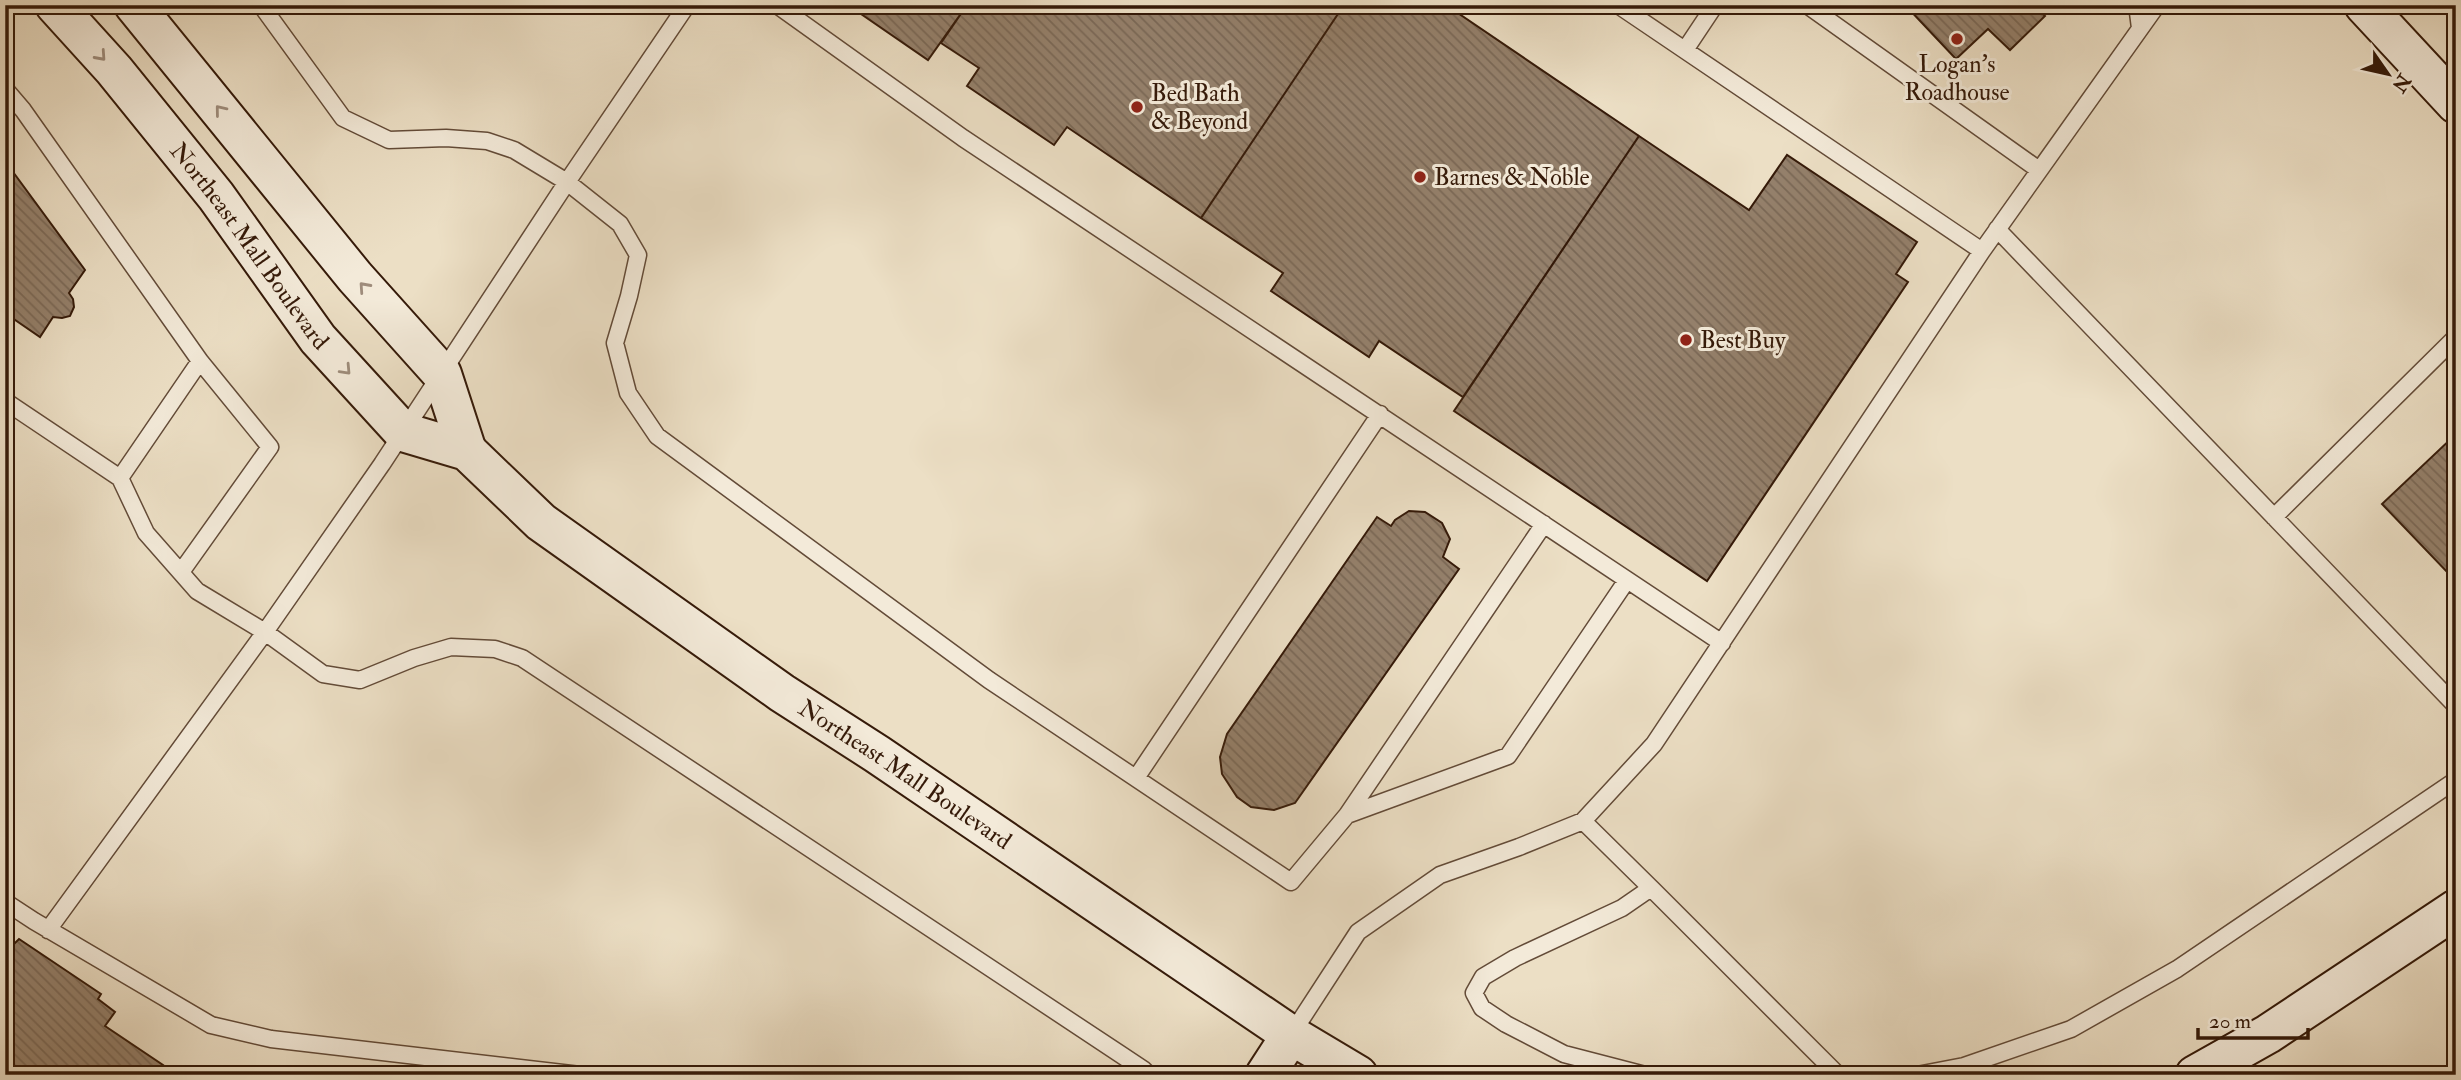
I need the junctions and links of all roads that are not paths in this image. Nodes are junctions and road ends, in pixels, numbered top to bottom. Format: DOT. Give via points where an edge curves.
graph roads {
  1 [pos="55,5"];
  2 [pos="134,5"];
  3 [pos="261,5"];
  4 [pos="687,5"];
  5 [pos="777,5"];
  6 [pos="1618,5"];
  7 [pos="1715,5"];
  8 [pos="1807,5"];
  9 [pos="2137,5"];
  10 [pos="2157,5"];
  11 [pos="2364,5"];
  12 [pos="2140,28"];
  13 [pos="1685,50"];
  14 [pos="5,89"];
  15 [pos="2456,104"];
  16 [pos="2039,170"];
  17 [pos="567,182"];
  18 [pos="1997,229"];
  19 [pos="1982,251"];
  20 [pos="2456,337"];
  21 [pos="200,361"];
  22 [pos="442,374"];
  23 [pos="5,401"];
  24 [pos="1380,414"];
  25 [pos="403,432"];
  26 [pos="467,451"];
  27 [pos="120,478"];
  28 [pos="2274,517"];
  29 [pos="1544,524"];
  30 [pos="181,572"];
  31 [pos="1627,580"];
  32 [pos="265,632"];
  33 [pos="1722,643"];
  34 [pos="2456,706"];
  35 [pos="1136,778"];
  36 [pos="2456,780"];
  37 [pos="1347,815"];
  38 [pos="1583,821"];
  39 [pos="1651,888"];
  40 [pos="5,902"];
  41 [pos="2456,909"];
  42 [pos="48,930"];
  43 [pos="1291,1035"];
  44 [pos="580,1075"];
  45 [pos="1141,1075"];
  46 [pos="1265,1075"];
  47 [pos="1358,1075"];
  48 [pos="1645,1075"];
  49 [pos="1838,1075"];
  50 [pos="1917,1075"];
  51 [pos="2195,1075"];
  1 -- 25 [label="street, Northeast Mall Boulevard, one-way" via="216,196 318,339"];
  22 -- 2 [label="street, Northeast Mall Boulevard, one-way" via="355,277"];
  3 -- 17 [label="lane" via="343,117 389,140 487,141 514,150"];
  4 -- 17 [label="lane"];
  5 -- 24 [label="lane" via="952,130"];
  6 -- 13 [label="lane"];
  7 -- 13 [label="lane"];
  8 -- 16 [label="lane"];
  9 -- 12 [label="lane"];
  10 -- 12 [label="lane"];
  11 -- 15 [label="street"];
  12 -- 16 [label="lane"];
  13 -- 19 [label="lane"];
  14 -- 21 [label="lane"];
  16 -- 18 [label="lane"];
  17 -- 22 [label="lane"];
  17 -- 35 [label="lane" via="620,224 638,255 615,343 628,393 657,436 989,680"];
  18 -- 19 [label="lane"];
  18 -- 28 [label="lane"];
  19 -- 33 [label="lane"];
  20 -- 28 [label="lane"];
  21 -- 27 [label="lane"];
  21 -- 30 [label="lane" via="270,447"];
  22 -- 25 [label="lane"];
  22 -- 26 [label="street, Northeast Mall Boulevard"];
  23 -- 27 [label="lane"];
  24 -- 29 [label="lane"];
  24 -- 35 [label="lane"];
  25 -- 26 [label="street, Northeast Mall Boulevard"];
  25 -- 32 [label="lane"];
  26 -- 43 [label="street, Northeast Mall Boulevard" via="541,522 574,546 782,693"];
  27 -- 30 [label="lane" via="146,533"];
  28 -- 34 [label="lane"];
  29 -- 31 [label="lane"];
  29 -- 37 [label="lane"];
  30 -- 32 [label="lane" via="197,591"];
  31 -- 33 [label="lane"];
  31 -- 37 [label="lane" via="1508,756"];
  32 -- 42 [label="lane"];
  32 -- 45 [label="lane" via="323,674 360,680 452,647 495,649 522,658 1144,1070"];
  33 -- 38 [label="lane" via="1654,744"];
  35 -- 37 [label="lane" via="1292,882"];
  36 -- 50 [label="lane" via="2177,969 2071,1029 1964,1066"];
  38 -- 39 [label="lane"];
  38 -- 43 [label="lane" via="1440,875 1358,932"];
  39 -- 48 [label="lane" via="1622,908 1483,977 1475,993 1482,1008 1564,1054"];
  39 -- 49 [label="lane"];
  40 -- 42 [label="lane"];
  41 -- 51 [label="street" via="2268,1034"];
  42 -- 44 [label="lane" via="211,1025 237,1033"];
  43 -- 46 [label="street"];
  43 -- 47 [label="street, Northeast Mall Boulevard"];
}
